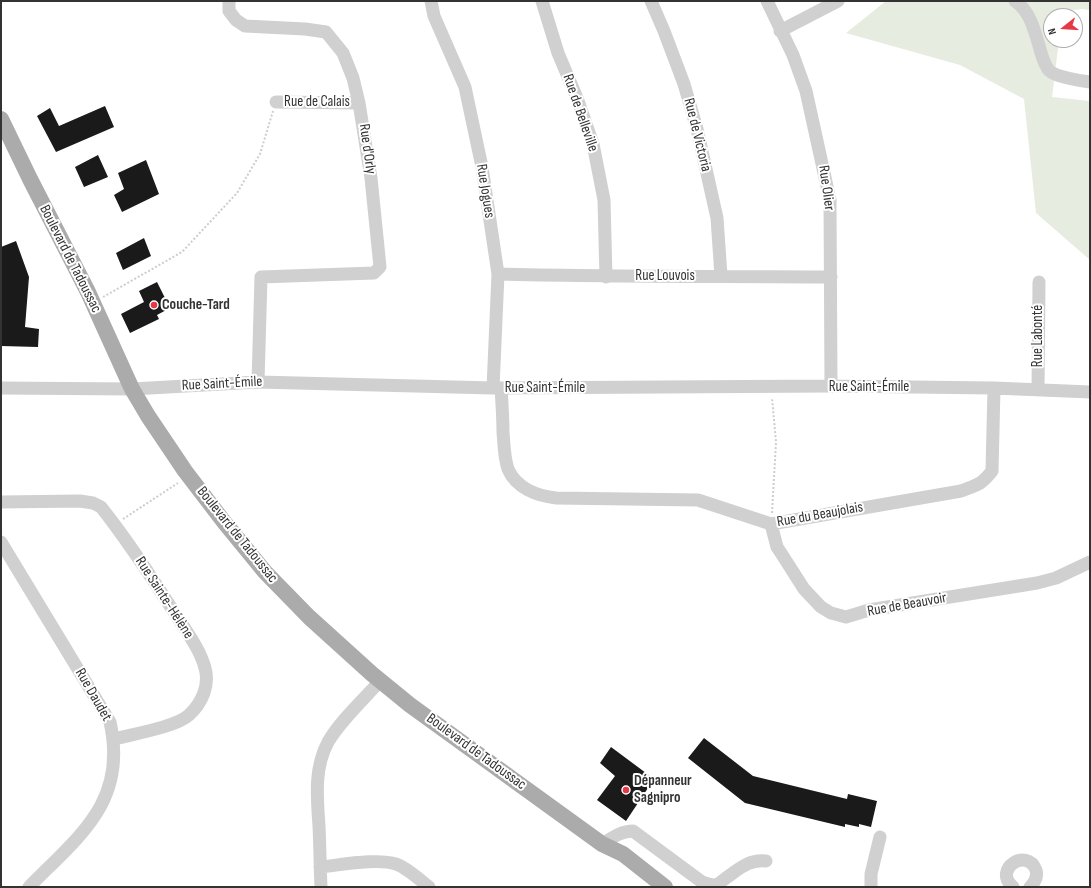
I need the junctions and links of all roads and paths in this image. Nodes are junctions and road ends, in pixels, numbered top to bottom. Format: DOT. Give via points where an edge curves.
graph roads {
  1 [pos="229,1"];
  2 [pos="431,1"];
  3 [pos="542,1"];
  4 [pos="651,1"];
  5 [pos="767,1"];
  6 [pos="838,1"];
  7 [pos="1015,1"];
  8 [pos="780,30"];
  9 [pos="1090,82"];
  10 [pos="276,102"];
  11 [pos="359,103"];
  12 [pos="1,119"];
  13 [pos="498,274"];
  14 [pos="606,276"];
  15 [pos="721,276"];
  16 [pos="831,277"];
  17 [pos="1039,282"];
  18 [pos="93,303"];
  19 [pos="258,382"];
  20 [pos="771,386"];
  21 [pos="831,386"];
  22 [pos="1,388"];
  23 [pos="497,388"];
  24 [pos="994,388"];
  25 [pos="132,389"];
  26 [pos="1038,390"];
  27 [pos="1090,392"];
  28 [pos="189,476"];
  29 [pos="1,502"];
  30 [pos="114,524"];
  31 [pos="771,524"];
  32 [pos="1,542"];
  33 [pos="1090,562"];
  34 [pos="380,681"];
  35 [pos="114,740"];
  36 [pos="880,837"];
  37 [pos="602,844"];
  38 [pos="766,861"];
  39 [pos="320,867"];
  40 [pos="1034,886"];
  41 [pos="29,887"];
  42 [pos="321,887"];
  43 [pos="429,887"];
  44 [pos="648,887"];
  45 [pos="665,887"];
  46 [pos="871,887"];
  47 [pos="1013,887"];
  1 -- 11 [label="street, Rue d'Orly" via="229,11 245,26 326,32 343,53"];
  2 -- 13 [label="street, Rue Jogues" via="434,16 465,87 482,167"];
  3 -- 14 [label="street, Rue de Belleville" via="558,53 594,144 604,200"];
  4 -- 15 [label="street, Rue de Victoria" via="684,84 697,129 717,218"];
  5 -- 8 [label="street, Rue Olier"];
  6 -- 8 [label="street"];
  7 -- 9 [label="street" via="1021,5 1030,19 1050,72"];
  8 -- 16 [label="street, Rue Olier" via="793,55 806,91 830,200"];
  10 -- 11 [label="street, Rue de Calais"];
  10 -- 18 [label="path" via="260,154 236,193 182,252"];
  11 -- 19 [label="street, Rue d'Orly" via="371,178 380,267 374,273 262,277"];
  12 -- 18 [label="main road, Boulevard de Tadoussac"];
  13 -- 14 [label="street, Rue Louvois"];
  13 -- 23 [label="street, Rue Jogues"];
  14 -- 15 [label="street, Rue Louvois"];
  15 -- 16 [label="street, Rue Louvois"];
  16 -- 21 [label="street, Rue Olier"];
  17 -- 26 [label="street, Rue Labonté"];
  18 -- 25 [label="main road, Boulevard de Tadoussac"];
  19 -- 23 [label="street, Rue Saint-Émile"];
  19 -- 25 [label="street, Rue Saint-Émile"];
  20 -- 21 [label="street, Rue Saint-Émile"];
  20 -- 23 [label="street, Rue Saint-Émile"];
  20 -- 31 [label="path" via="776,442"];
  21 -- 24 [label="street, Rue Saint-Émile"];
  22 -- 25 [label="street, Rue Saint-Émile"];
  23 -- 31 [label="street, Rue du Beaujolais" via="504,454 508,468 512,476 527,490 556,498 698,500"];
  24 -- 26 [label="street, Rue Saint-Émile"];
  24 -- 31 [label="street, Rue du Beaujolais" via="992,471 983,482 961,491"];
  25 -- 28 [label="main road, Boulevard de Tadoussac"];
  26 -- 27 [label="street, Rue Saint-Émile"];
  28 -- 30 [label="path"];
  28 -- 34 [label="main road, Boulevard de Tadoussac" via="265,572 309,617"];
  29 -- 30 [label="street, Rue Sainte-Hélène" via="94,503 101,507"];
  30 -- 35 [label="street, Rue Sainte-Hélène" via="145,566 199,653 206,669 206,685 202,700 186,718"];
  31 -- 33 [label="street, Rue de Beauvoir" via="777,546 804,589 821,607 846,618 869,610 1037,583 1056,578"];
  32 -- 35 [label="street, Rue Daudet" via="110,722"];
  34 -- 37 [label="main road, Boulevard de Tadoussac"];
  34 -- 39 [label="street" via="329,740 319,766 317,789"];
  35 -- 41 [label="street, Rue Daudet" via="113,776 106,798 90,824"];
  36 -- 46 [label="street" via="870,874"];
  37 -- 38 [label="street" via="626,831 633,831 702,882 714,885 744,864 758,860"];
  37 -- 44 [label="main road, Boulevard de Tadoussac" via="618,864"];
  37 -- 45 [label="main road, Boulevard de Tadoussac" via="623,854"];
  39 -- 42 [label="street"];
  39 -- 43 [label="street" via="389,862 397,864"];
  40 -- 47 [label="street" via="1036,874 1033,865 1020,860 1011,864 1007,872 1008,882"];
}
